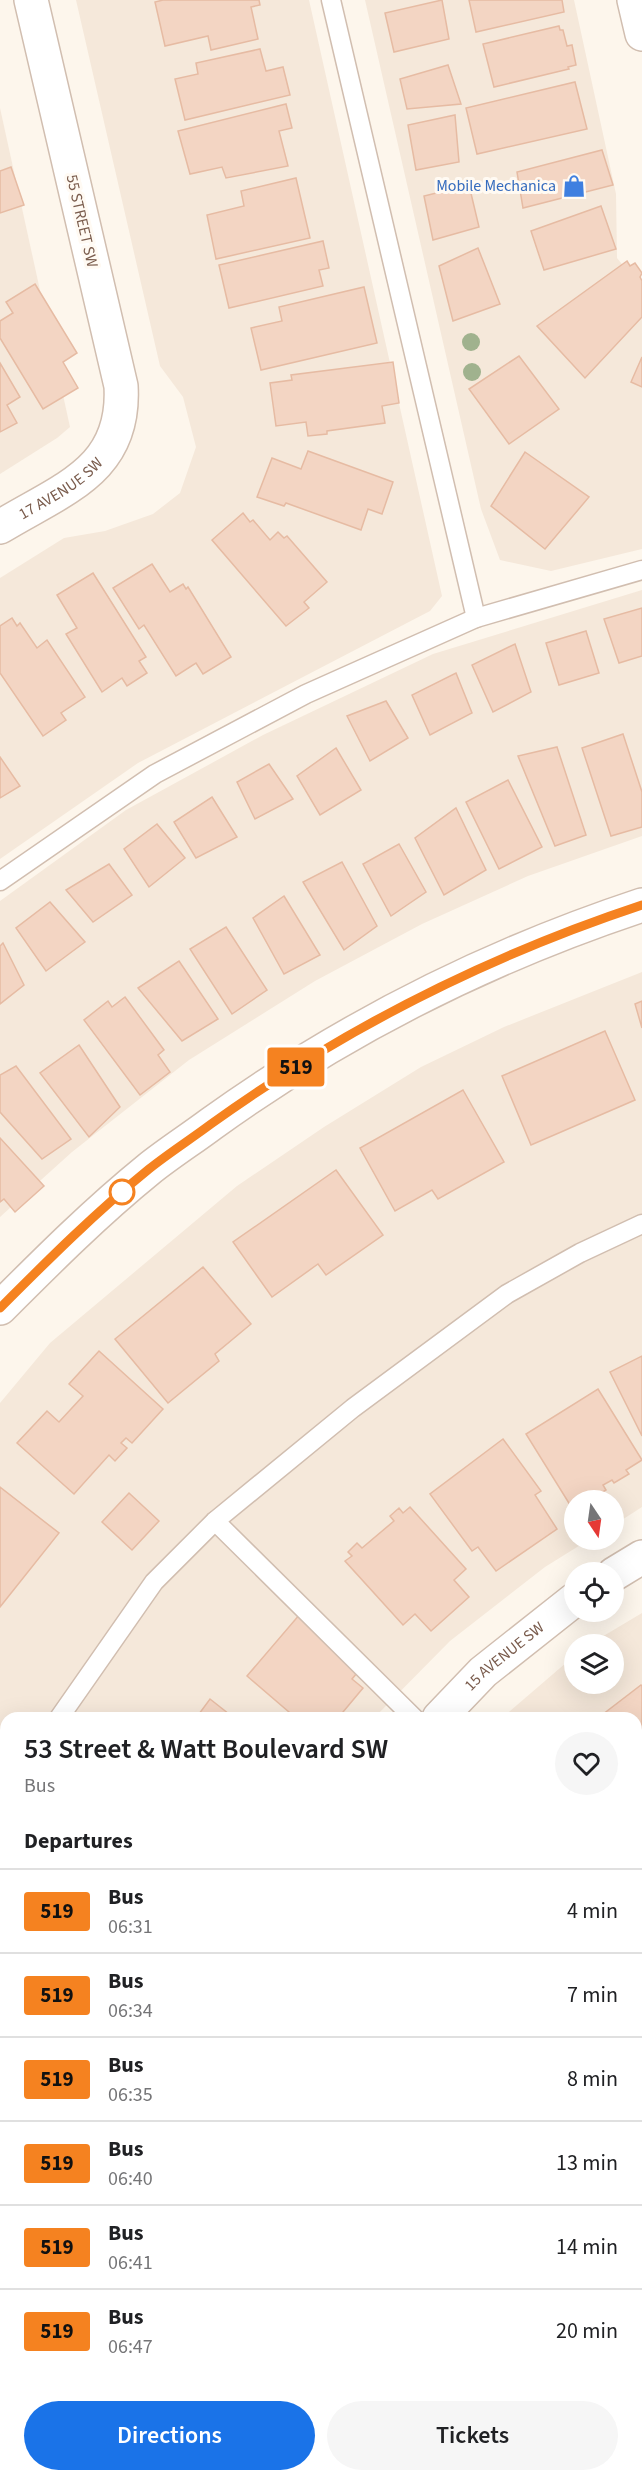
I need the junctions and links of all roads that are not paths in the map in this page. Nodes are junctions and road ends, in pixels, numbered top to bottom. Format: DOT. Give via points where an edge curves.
graph roads {
  1 [pos="31,0"];
  2 [pos="330,0"];
  3 [pos="634,0"];
  4 [pos="642,34"];
  5 [pos="113,442"];
  6 [pos="0,527"];
  7 [pos="642,570"];
  8 [pos="476,618"];
  9 [pos="0,881"];
  10 [pos="642,905"];
  11 [pos="642,1224"];
  12 [pos="0,1308"];
  13 [pos="215,1521"];
  14 [pos="642,1557"];
  15 [pos="624,1568"];
  16 [pos="564,1608"];
  17 [pos="63,1712"];
  18 [pos="408,1712"];
  19 [pos="445,1712"];
  1 -- 5 [label="street, 55 STREET SW" via="121,386 119,426"];
  2 -- 8 [label="lane"];
  3 -- 4 [label="street"];
  5 -- 6 [label="street, 17 AVENUE SW" via="92,469"];
  7 -- 8 [label="lane"];
  8 -- 9 [label="lane" via="306,694 155,774"];
  10 -- 12 [label="street" via="483,966 361,1027 258,1091 151,1168 82,1226"];
  11 -- 13 [label="lane" via="507,1293 353,1408"];
  13 -- 17 [label="lane" via="154,1582"];
  13 -- 18 [label="lane"];
  14 -- 15 [label="street"];
  16 -- 19 [label="street, 15 AVENUE SW" via="483,1672"];
}
